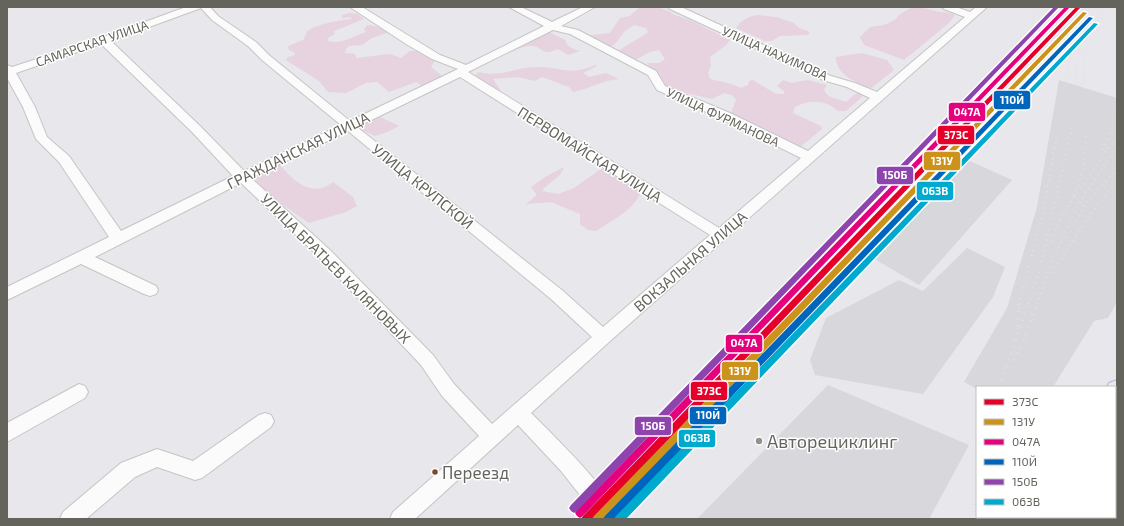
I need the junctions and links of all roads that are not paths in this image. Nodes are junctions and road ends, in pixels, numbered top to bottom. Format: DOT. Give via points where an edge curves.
graph roads {
  1 [pos="197,7"];
  2 [pos="205,7"];
  3 [pos="355,7"];
  4 [pos="514,7"];
  5 [pos="590,7"];
  6 [pos="673,7"];
  7 [pos="947,7"];
  8 [pos="977,11"];
  9 [pos="551,26"];
  10 [pos="102,42"];
  11 [pos="8,70"];
  12 [pos="463,71"];
  13 [pos="878,97"];
  14 [pos="348,125"];
  15 [pos="810,156"];
  16 [pos="243,177"];
  17 [pos="720,235"];
  18 [pos="118,239"];
  19 [pos="81,257"];
  20 [pos="150,290"];
  21 [pos="7,294"];
  22 [pos="603,337"];
  23 [pos="79,392"];
  24 [pos="518,414"];
  25 [pos="265,421"];
  26 [pos="7,433"];
  27 [pos="492,437"];
  28 [pos="70,519"];
  29 [pos="400,519"];
  30 [pos="611,519"];
  1 -- 10 [label="street, САМАРСКАЯ УЛИЦА"];
  2 -- 14 [label="street, УЛИЦА КРУПСКОЙ" via="215,18 252,44"];
  3 -- 12 [label="street, ПЕРВОМАЙСКАЯ УЛИЦА"];
  4 -- 9 [label="street, УЛИЦА ФУРМАНОВА"];
  5 -- 9 [label="street, ГРАЖДАНСКАЯ УЛИЦА"];
  6 -- 13 [label="street, УЛИЦА НАХИМОВА" via="828,78 851,84"];
  7 -- 8 [label="street"];
  8 -- 13 [label="street, ВОКЗАЛЬНАЯ УЛИЦА"];
  9 -- 12 [label="street, ГРАЖДАНСКАЯ УЛИЦА"];
  9 -- 15 [label="street, УЛИЦА ФУРМАНОВА" via="574,32 652,73 661,88"];
  10 -- 11 [label="street, САМАРСКАЯ УЛИЦА"];
  10 -- 16 [label="street, УЛИЦА БРАТЬЕВ КАЛЯНОВЫХ" via="107,43"];
  11 -- 18 [label="street" via="29,108 42,139 64,159"];
  12 -- 14 [label="street, ГРАЖДАНСКАЯ УЛИЦА"];
  12 -- 17 [label="street, ПЕРВОМАЙСКАЯ УЛИЦА"];
  13 -- 15 [label="street, ВОКЗАЛЬНАЯ УЛИЦА"];
  14 -- 16 [label="street, ГРАЖДАНСКАЯ УЛИЦА"];
  14 -- 22 [label="street, УЛИЦА КРУПСКОЙ" via="557,295"];
  15 -- 17 [label="street, ВОКЗАЛЬНАЯ УЛИЦА"];
  16 -- 18 [label="street, ГРАЖДАНСКАЯ УЛИЦА"];
  16 -- 27 [label="street, УЛИЦА БРАТЬЕВ КАЛЯНОВЫХ" via="325,254 427,360 448,390"];
  17 -- 22 [label="street, ВОКЗАЛЬНАЯ УЛИЦА"];
  18 -- 19 [label="street, ГРАЖДАНСКАЯ УЛИЦА"];
  19 -- 20 [label="street"];
  19 -- 21 [label="street, ГРАЖДАНСКАЯ УЛИЦА"];
  22 -- 24 [label="street, ВОКЗАЛЬНАЯ УЛИЦА"];
  23 -- 26 [label="street"];
  24 -- 27 [label="street, ВОКЗАЛЬНАЯ УЛИЦА"];
  24 -- 30 [label="street" via="595,496"];
  25 -- 28 [label="street" via="196,471 157,458 128,470"];
  27 -- 29 [label="street, ВОКЗАЛЬНАЯ УЛИЦА"];
}
